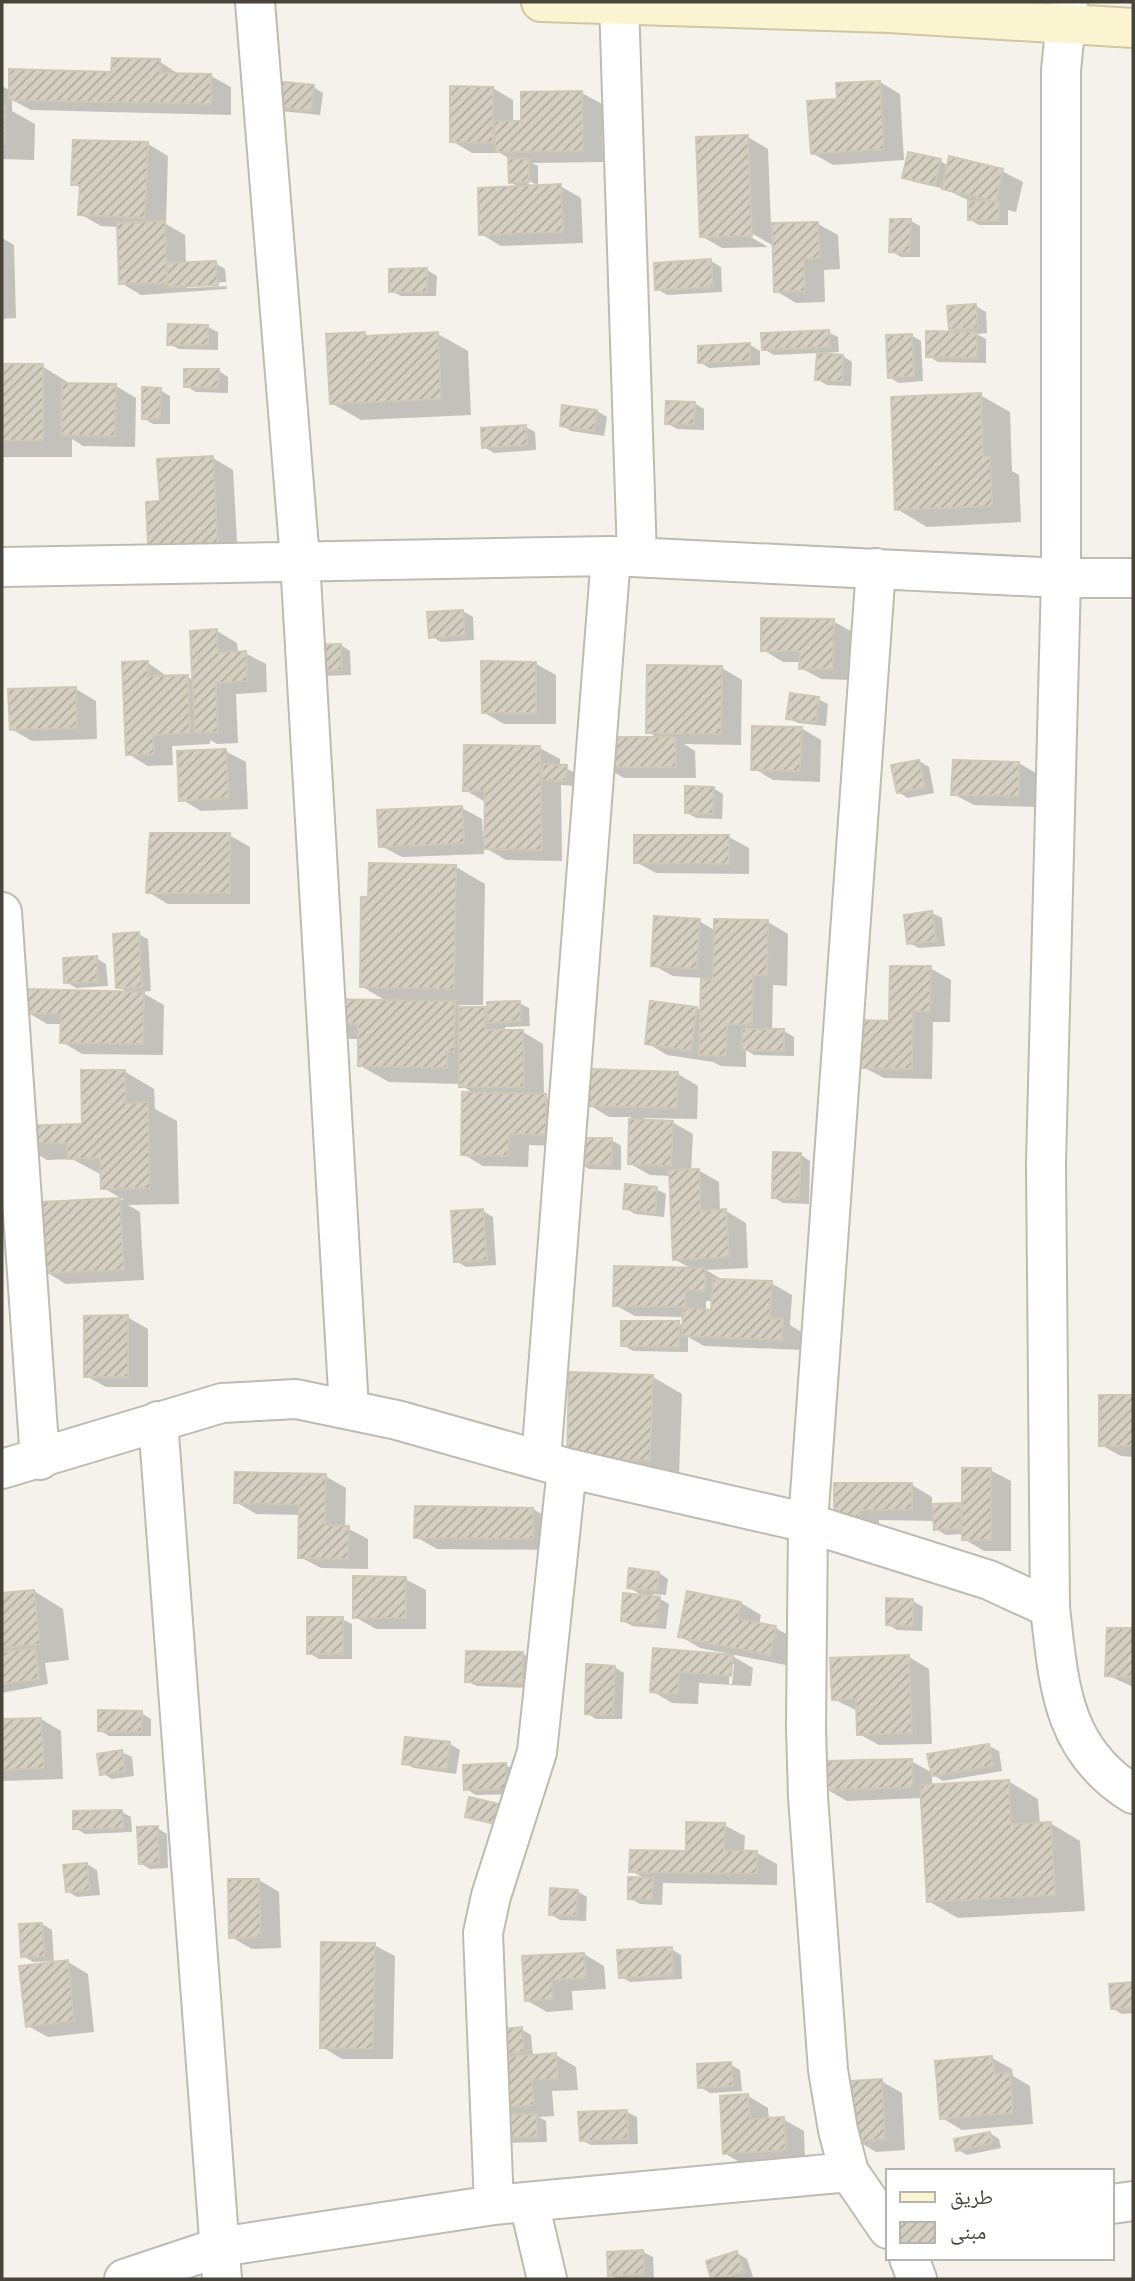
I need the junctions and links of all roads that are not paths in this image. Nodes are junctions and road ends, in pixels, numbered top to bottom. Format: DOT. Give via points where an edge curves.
graph roads {
  1 [pos="255,2"];
  2 [pos="541,2"];
  3 [pos="619,4"];
  4 [pos="890,7"];
  5 [pos="1066,13"];
  6 [pos="1133,28"];
  7 [pos="624,556"];
  8 [pos="300,559"];
  9 [pos="2,566"];
  10 [pos="876,568"];
  11 [pos="1061,578"];
  12 [pos="1133,578"];
  13 [pos="2,912"];
  14 [pos="349,1409"];
  15 [pos="158,1421"];
  16 [pos="40,1460"];
  17 [pos="554,1464"];
  18 [pos="2,1469"];
  19 [pos="808,1523"];
  20 [pos="1051,1608"];
  21 [pos="1133,1794"];
  22 [pos="849,2172"];
  23 [pos="1133,2202"];
  24 [pos="512,2204"];
  25 [pos="1114,2204"];
  26 [pos="886,2226"];
  27 [pos="910,2260"];
  28 [pos="221,2263"];
  29 [pos="124,2279"];
  30 [pos="548,2279"];
  31 [pos="917,2279"];
  1 -- 8 [label="street"];
  2 -- 3 [label="street"];
  3 -- 4 [label="street"];
  3 -- 7 [label="street"];
  4 -- 5 [label="street"];
  5 -- 6 [label="street"];
  5 -- 11 [label="street"];
  7 -- 8 [label="street"];
  7 -- 10 [label="street"];
  7 -- 17 [label="street"];
  8 -- 9 [label="street"];
  8 -- 14 [label="street"];
  10 -- 11 [label="street"];
  10 -- 19 [label="street"];
  11 -- 12 [label="street"];
  11 -- 20 [label="street" via="1046,1163"];
  13 -- 16 [label="street"];
  14 -- 15 [label="street" via="296,1399 261,1399 222,1403"];
  14 -- 17 [label="street"];
  15 -- 16 [label="street"];
  15 -- 28 [label="street"];
  16 -- 18 [label="street"];
  17 -- 19 [label="street"];
  17 -- 24 [label="street" via="537,1752 483,1933"];
  19 -- 20 [label="street" via="989,1580"];
  19 -- 22 [label="street" via="808,1797 828,2070"];
  20 -- 21 [label="street" via="1060,1695 1076,1735"];
  22 -- 24 [label="street"];
  22 -- 26 [label="street"];
  23 -- 25 [label="street"];
  24 -- 28 [label="street"];
  24 -- 30 [label="street"];
  27 -- 31 [label="street"];
  28 -- 29 [label="street"];
}
